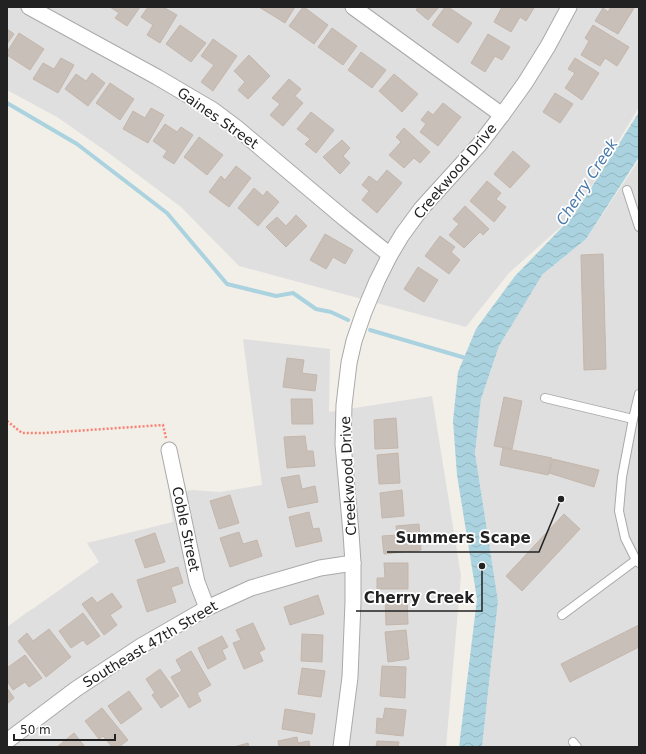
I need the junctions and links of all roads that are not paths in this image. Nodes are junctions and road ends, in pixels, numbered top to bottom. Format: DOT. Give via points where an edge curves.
graph roads {
  1 [pos="29,7"];
  2 [pos="353,7"];
  3 [pos="569,7"];
  4 [pos="502,114"];
  5 [pos="627,190"];
  6 [pos="639,227"];
  7 [pos="390,254"];
  8 [pos="639,394"];
  9 [pos="545,398"];
  10 [pos="633,419"];
  11 [pos="169,450"];
  12 [pos="638,562"];
  13 [pos="353,563"];
  14 [pos="207,608"];
  15 [pos="562,615"];
  16 [pos="7,741"];
  17 [pos="340,747"];
  1 -- 7 [label="street, Gaines Street" via="213,110"];
  2 -- 4 [label="street"];
  3 -- 4 [label="street, Creekwood Drive" via="525,83"];
  4 -- 7 [label="street, Creekwood Drive" via="479,145 421,210"];
  5 -- 6 [label="lane"];
  7 -- 13 [label="street, Creekwood Drive" via="354,341 346,388 343,444"];
  8 -- 10 [label="lane"];
  9 -- 10 [label="lane"];
  10 -- 12 [label="lane" via="622,477 619,511 625,538"];
  11 -- 14 [label="street, Coble Street" via="197,582"];
  12 -- 15 [label="lane"];
  13 -- 14 [label="street, Southeast 47th Street" via="320,568 251,588"];
  13 -- 17 [label="street, Creekwood Drive" via="350,677"];
  14 -- 16 [label="street, Southeast 47th Street" via="141,646 76,689"];
}
